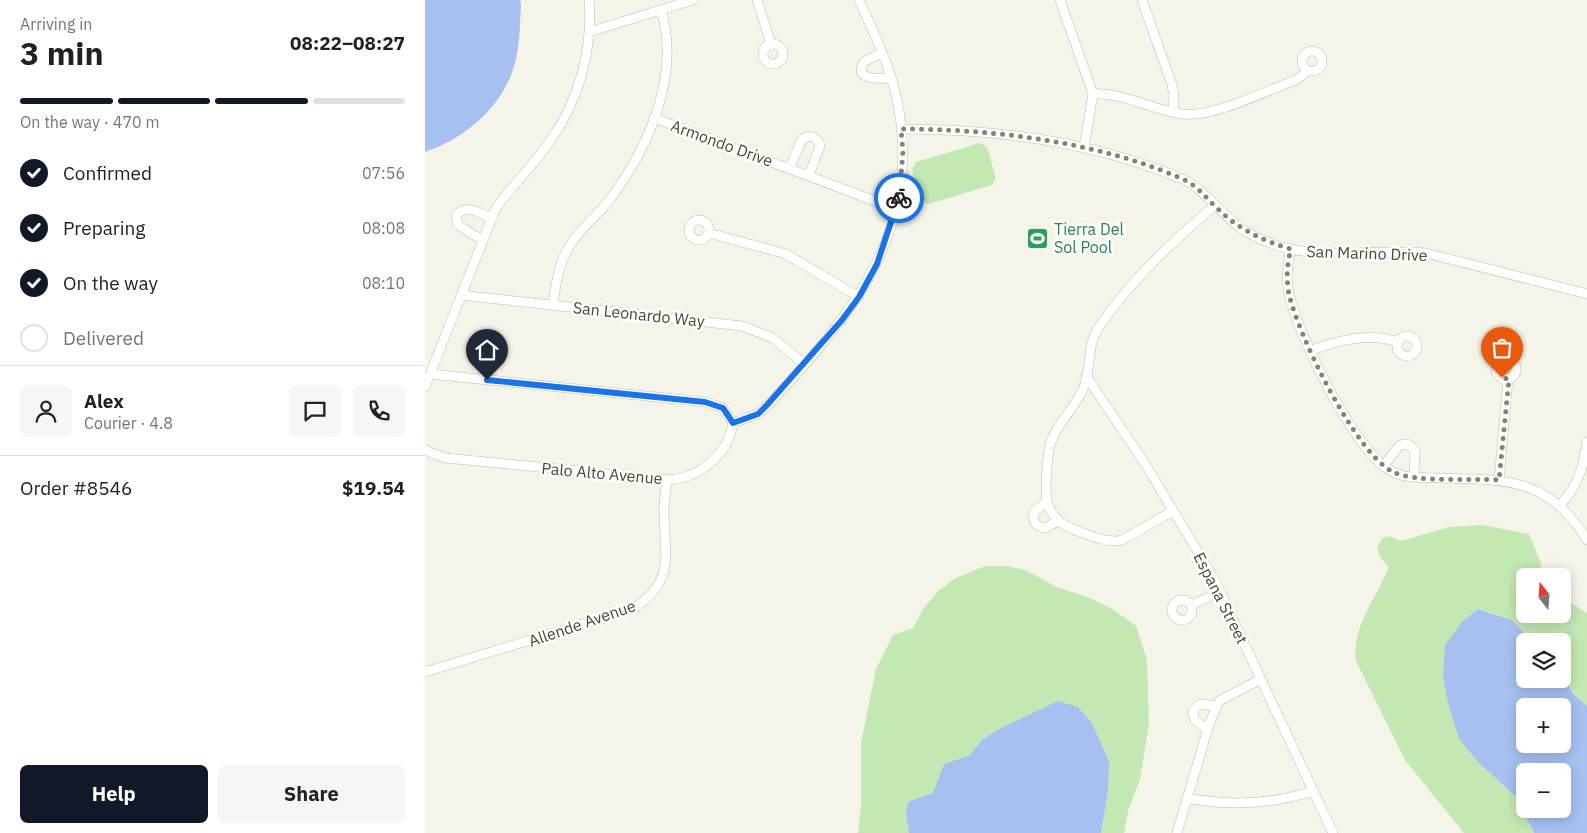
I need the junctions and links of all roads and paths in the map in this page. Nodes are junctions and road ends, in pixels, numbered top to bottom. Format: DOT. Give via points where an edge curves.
graph roads {
  1 [pos="589,0"];
  2 [pos="693,0"];
  3 [pos="757,0"];
  4 [pos="859,0"];
  5 [pos="1060,0"];
  6 [pos="1142,0"];
  7 [pos="661,10"];
  8 [pos="589,32"];
  9 [pos="771,44"];
  10 [pos="882,53"];
  11 [pos="1307,70"];
  12 [pos="891,78"];
  13 [pos="1093,94"];
  14 [pos="1173,112"];
  15 [pos="654,118"];
  16 [pos="901,129"];
  17 [pos="1083,146"];
  18 [pos="790,168"];
  19 [pos="809,176"];
  20 [pos="1214,206"];
  21 [pos="897,207"];
  22 [pos="491,218"];
  23 [pos="709,233"];
  24 [pos="482,240"];
  25 [pos="1291,249"];
  26 [pos="1587,294"];
  27 [pos="461,295"];
  28 [pos="859,297"];
  29 [pos="553,306"];
  30 [pos="1397,342"];
  31 [pos="1312,350"];
  32 [pos="804,364"];
  33 [pos="430,374"];
  34 [pos="1086,376"];
  35 [pos="1509,379"];
  36 [pos="425,387"];
  37 [pos="733,423"];
  38 [pos="1587,442"];
  39 [pos="425,449"];
  40 [pos="1383,466"];
  41 [pos="1414,477"];
  42 [pos="667,480"];
  43 [pos="1499,480"];
  44 [pos="1046,502"];
  45 [pos="1559,506"];
  46 [pos="1173,511"];
  47 [pos="1058,521"];
  48 [pos="1587,540"];
  49 [pos="1220,592"];
  50 [pos="1191,605"];
  51 [pos="425,672"];
  52 [pos="1261,680"];
  53 [pos="1216,706"];
  54 [pos="1207,730"];
  55 [pos="1313,791"];
  56 [pos="1187,798"];
  57 [pos="1177,833"];
  58 [pos="1333,833"];
  1 -- 8 [label="street"];
  2 -- 7 [label="street"];
  3 -- 9 [label="street"];
  4 -- 10 [label="street"];
  5 -- 13 [label="street"];
  6 -- 14 [label="street" via="1171,82"];
  7 -- 8 [label="street"];
  7 -- 15 [label="street" via="668,35 668,54 666,75"];
  8 -- 22 [label="street" via="580,80 565,116 550,142 504,196"];
  10 -- 12 [label="street"];
  10 -- 12 [label="street" via="865,61 861,69 870,80"];
  11 -- 14 [label="street" via="1298,78 1204,114"];
  12 -- 16 [label="street"];
  13 -- 14 [label="street" via="1119,96"];
  13 -- 17 [label="street"];
  15 -- 18 [label="street, Armondo Drive"];
  15 -- 29 [label="street" via="640,152 625,176 603,209 572,241 558,274"];
  16 -- 17 [label="street, San Marino Drive" via="954,130"];
  16 -- 21 [label="street" via="902,160"];
  17 -- 20 [label="street, San Marino Drive" via="1183,180 1196,186"];
  18 -- 19 [label="street, Armondo Drive"];
  18 -- 19 [label="street, Armondo Drive" via="801,140 813,136 820,146"];
  19 -- 21 [label="street, Armondo Drive"];
  20 -- 25 [label="street, San Marino Drive" via="1246,231"];
  20 -- 34 [label="street" via="1154,258 1098,328 1090,349"];
  21 -- 28 [label="street" via="877,264"];
  22 -- 24 [label="street"];
  22 -- 24 [label="street" via="467,209 456,216 458,225"];
  23 -- 28 [label="street" via="787,254"];
  24 -- 27 [label="street"];
  25 -- 26 [label="street, San Marino Drive" via="1319,254 1426,253"];
  25 -- 31 [label="street" via="1287,269 1289,293 1297,320"];
  27 -- 29 [label="street, San Leonardo Way"];
  27 -- 33 [label="street"];
  28 -- 32 [label="street"];
  29 -- 32 [label="street, San Leonardo Way" via="742,326 773,338"];
  30 -- 31 [label="street" via="1384,337 1363,338"];
  31 -- 40 [label="street" via="1344,415 1367,450"];
  32 -- 37 [label="street" via="758,414"];
  33 -- 36 [label="street"];
  33 -- 37 [label="street" via="705,402 723,408"];
  34 -- 44 [label="street" via="1083,389 1050,443"];
  34 -- 46 [label="street, Espana Street"];
  35 -- 43 [label="street"];
  37 -- 42 [label="street, Palo Alto Avenue" via="731,434 711,464 688,477"];
  38 -- 45 [label="street" via="1581,476"];
  39 -- 42 [label="street, Palo Alto Avenue" via="446,458"];
  40 -- 41 [label="street" via="1402,476"];
  40 -- 41 [label="street" via="1400,445 1408,444 1415,450"];
  41 -- 43 [label="street"];
  42 -- 51 [label="street, Allende Avenue" via="664,510 666,563 655,588 640,604"];
  43 -- 45 [label="street" via="1531,488"];
  44 -- 47 [label="street"];
  44 -- 47 [label="street" via="1034,512 1036,525 1045,528"];
  45 -- 48 [label="street"];
  46 -- 47 [label="street" via="1115,542"];
  46 -- 49 [label="street, Espana Street"];
  49 -- 50 [label="street"];
  49 -- 52 [label="street, Espana Street"];
  52 -- 53 [label="street" via="1225,696"];
  52 -- 55 [label="street, Espana Street"];
  53 -- 54 [label="street"];
  53 -- 54 [label="street" via="1200,704 1193,710 1194,719"];
  54 -- 56 [label="street"];
  55 -- 56 [label="street" via="1278,800 1250,802 1222,803"];
  55 -- 58 [label="street, Espana Street"];
  56 -- 57 [label="street"];
}
